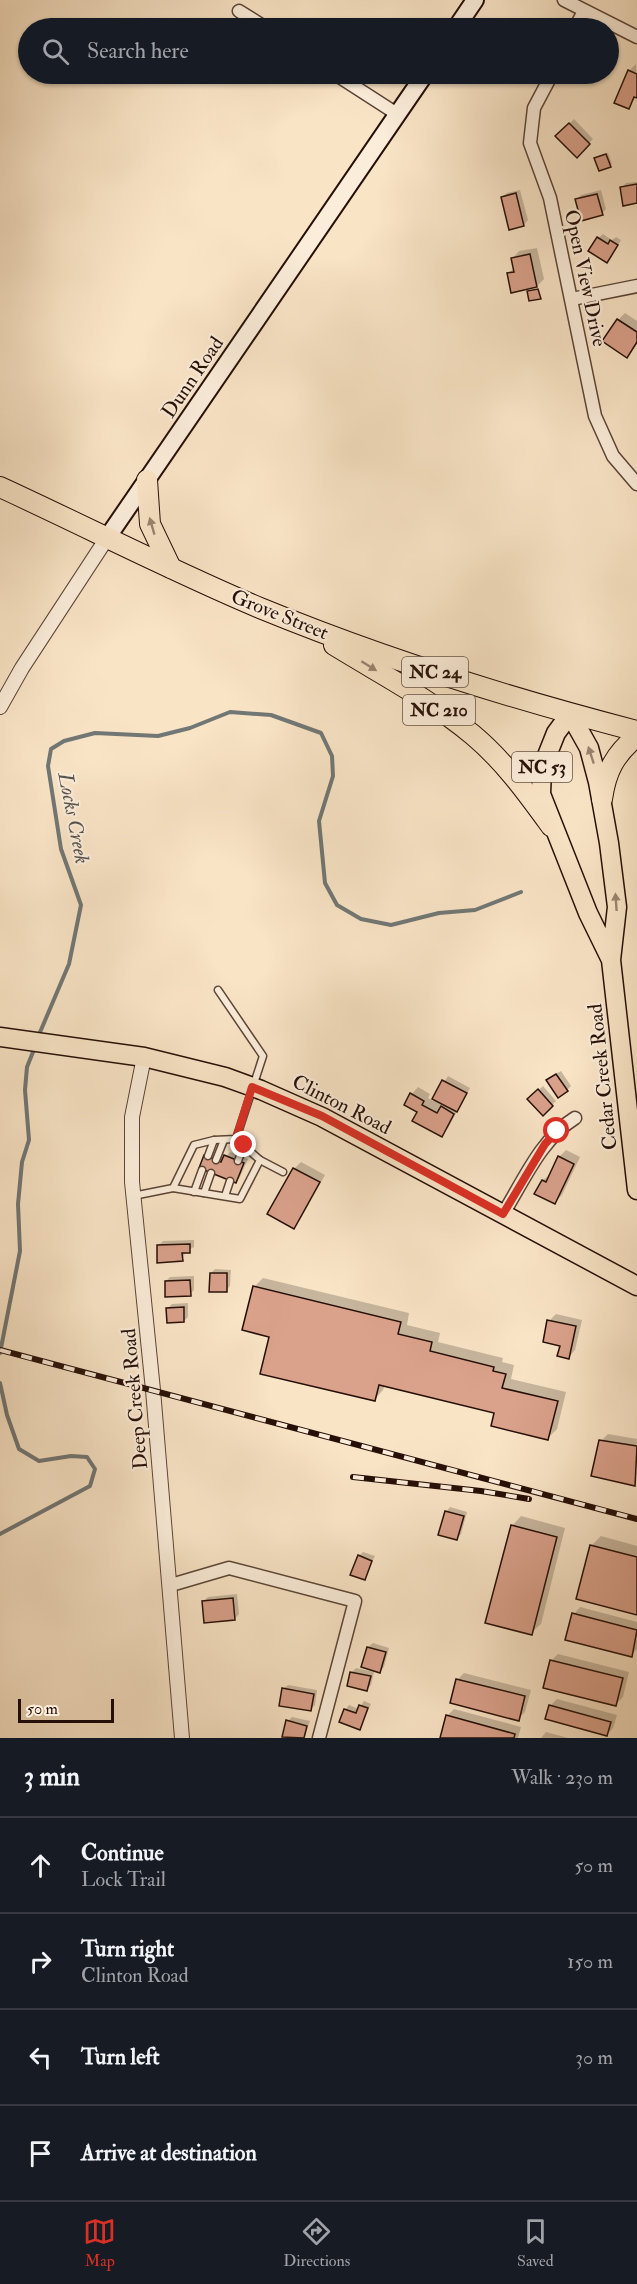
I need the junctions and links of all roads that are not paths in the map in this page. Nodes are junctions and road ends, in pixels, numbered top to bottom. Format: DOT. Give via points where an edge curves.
graph roads {
  1 [pos="475,0"];
  2 [pos="564,0"];
  3 [pos="586,5"];
  4 [pos="239,11"];
  5 [pos="250,18"];
  6 [pos="463,18"];
  7 [pos="607,18"];
  8 [pos="619,26"];
  9 [pos="637,37"];
  10 [pos="350,84"];
  11 [pos="418,84"];
  12 [pos="547,84"];
  13 [pos="397,114"];
  14 [pos="637,286"];
  15 [pos="572,299"];
  16 [pos="147,480"];
  17 [pos="637,484"];
  18 [pos="0,487"];
  19 [pos="107,538"];
  20 [pos="171,568"];
  21 [pos="302,625"];
  22 [pos="0,707"];
  23 [pos="570,714"];
  24 [pos="637,731"];
  25 [pos="637,736"];
  26 [pos="602,799"];
  27 [pos="551,826"];
  28 [pos="611,960"];
  29 [pos="218,990"];
  30 [pos="0,1037"];
  31 [pos="144,1057"];
  32 [pos="252,1087"];
  33 [pos="575,1118"];
  34 [pos="236,1139"];
  35 [pos="214,1140"];
  36 [pos="224,1140"];
  37 [pos="244,1145"];
  38 [pos="208,1156"];
  39 [pos="216,1160"];
  40 [pos="260,1160"];
  41 [pos="238,1161"];
  42 [pos="202,1170"];
  43 [pos="283,1172"];
  44 [pos="211,1173"];
  45 [pos="230,1181"];
  46 [pos="173,1188"];
  47 [pos="637,1190"];
  48 [pos="194,1192"];
  49 [pos="204,1193"];
  50 [pos="133,1196"];
  51 [pos="225,1196"];
  52 [pos="503,1214"];
  53 [pos="637,1286"];
  54 [pos="171,1585"];
  55 [pos="182,1738"];
  56 [pos="319,1738"];
  1 -- 6 [label="main road"];
  2 -- 3 [label="street"];
  3 -- 7 [label="street"];
  4 -- 5 [label="street"];
  8 -- 9 [label="street"];
  10 -- 13 [label="street"];
  11 -- 13 [label="main road, Dunn Road"];
  12 -- 15 [label="street, Open View Drive" via="534,108 530,143 550,198"];
  13 -- 16 [label="main road, Dunn Road"];
  14 -- 15 [label="street"];
  15 -- 17 [label="street, Open View Drive" via="595,416 613,456"];
  16 -- 19 [label="main road, Dunn Road"];
  20 -- 16 [label="highway, one-way" via="150,524"];
  18 -- 19 [label="highway, Grove Street / NC 24"];
  19 -- 20 [label="highway, Grove Street / NC 24"];
  19 -- 22 [label="street, Dunn Road"];
  20 -- 21 [label="highway, Grove Street / NC 24"];
  21 -- 23 [label="highway, Grove Street / NC 24"];
  21 -- 27 [label="highway, NC 210, one-way" via="427,702 474,736 515,777"];
  23 -- 24 [label="highway, NC 24"];
  26 -- 23 [label="main road, Cedar Creek Road / NC 53, one-way" via="589,748"];
  23 -- 27 [label="main road, Cedar Creek Road / NC 53" via="556,733 540,776"];
  25 -- 26 [label="highway" via="611,765"];
  28 -- 26 [label="main road, Cedar Creek Road / NC 53, one-way" via="617,907"];
  27 -- 28 [label="main road, Cedar Creek Road / NC 53"];
  28 -- 47 [label="main road, Cedar Creek Road / NC 53"];
  29 -- 32 [label="lane" via="263,1056"];
  30 -- 31 [label="main road, Clinton Road"];
  31 -- 32 [label="main road, Clinton Road"];
  31 -- 50 [label="street, Deep Creek Road" via="132,1117"];
  32 -- 34 [label="lane"];
  32 -- 52 [label="main road, Clinton Road" via="322,1116"];
  33 -- 52 [label="street" via="545,1144"];
  34 -- 36 [label="lane"];
  34 -- 37 [label="lane"];
  35 -- 36 [label="lane"];
  35 -- 38 [label="lane"];
  35 -- 46 [label="lane" via="194,1145"];
  36 -- 39 [label="lane"];
  37 -- 40 [label="lane"];
  37 -- 41 [label="lane"];
  40 -- 43 [label="lane"];
  40 -- 51 [label="lane" via="240,1199"];
  42 -- 48 [label="lane"];
  44 -- 49 [label="lane"];
  45 -- 51 [label="lane"];
  46 -- 48 [label="lane"];
  46 -- 50 [label="lane"];
  48 -- 49 [label="lane"];
  49 -- 51 [label="lane"];
  50 -- 54 [label="street, Deep Creek Road"];
  52 -- 53 [label="main road, Clinton Road"];
  54 -- 55 [label="street, Deep Creek Road"];
  54 -- 56 [label="street" via="229,1568 355,1601"];
}
